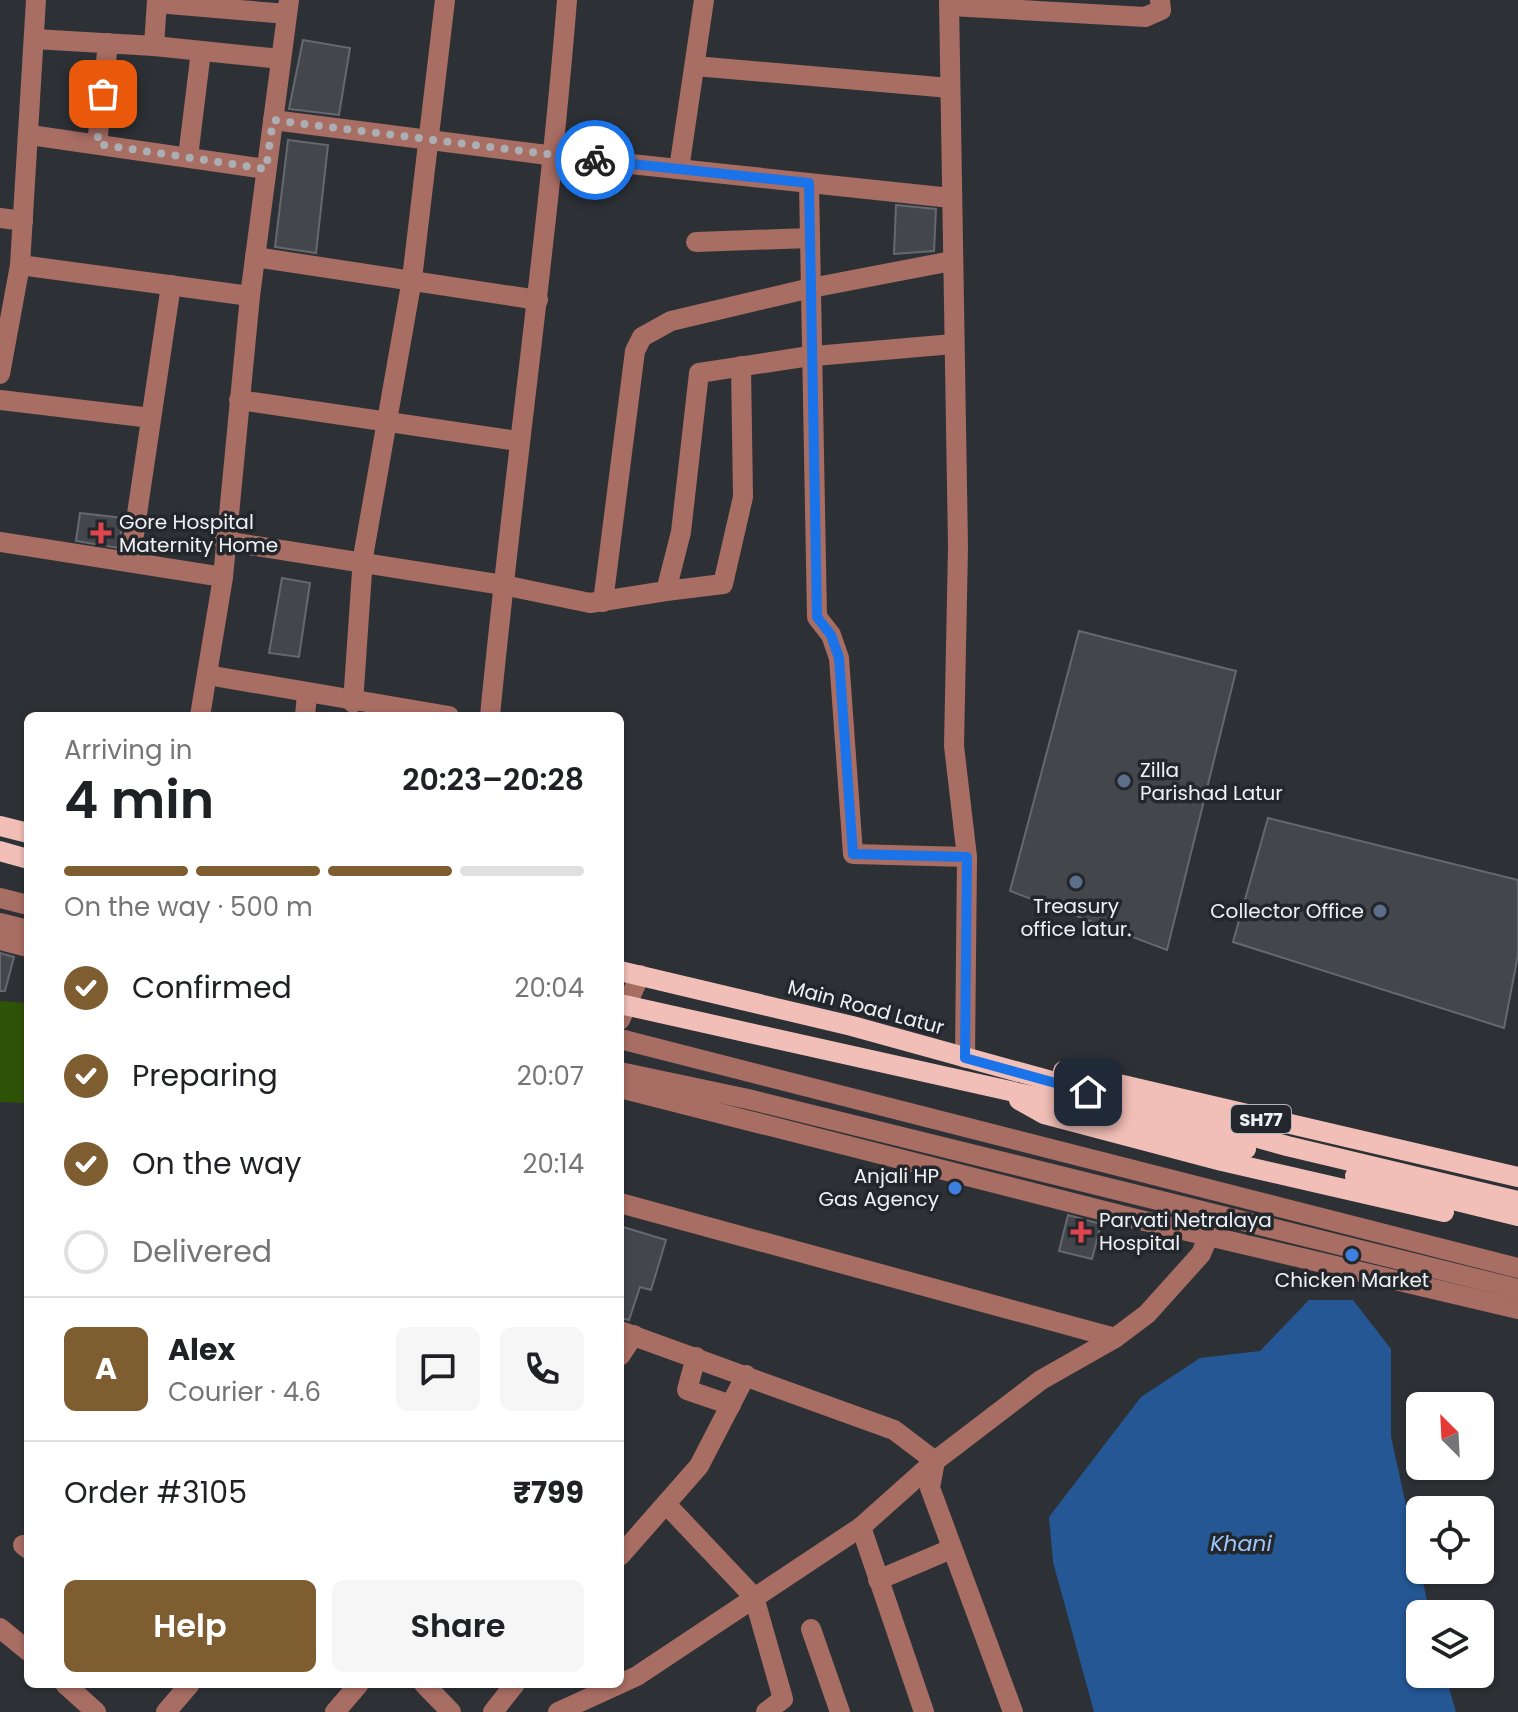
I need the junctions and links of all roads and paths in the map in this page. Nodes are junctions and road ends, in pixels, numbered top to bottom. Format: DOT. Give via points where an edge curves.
graph roads {
  1 [pos="36,0"];
  2 [pos="443,0"];
  3 [pos="567,0"];
  4 [pos="704,0"];
  5 [pos="1160,0"];
  6 [pos="157,1"];
  7 [pos="950,3"];
  8 [pos="288,7"];
  9 [pos="34,39"];
  10 [pos="108,43"];
  11 [pos="154,46"];
  12 [pos="201,51"];
  13 [pos="280,59"];
  14 [pos="695,66"];
  15 [pos="950,88"];
  16 [pos="273,120"];
  17 [pos="30,135"];
  18 [pos="429,140"];
  19 [pos="97,144"];
  20 [pos="555,156"];
  21 [pos="188,157"];
  22 [pos="266,169"];
  23 [pos="679,169"];
  24 [pos="809,183"];
  25 [pos="951,198"];
  26 [pos="0,218"];
  27 [pos="23,221"];
  28 [pos="810,238"];
  29 [pos="696,242"];
  30 [pos="255,257"];
  31 [pos="952,261"];
  32 [pos="20,265"];
  33 [pos="411,281"];
  34 [pos="171,285"];
  35 [pos="811,288"];
  36 [pos="250,296"];
  37 [pos="538,300"];
  38 [pos="4,333"];
  39 [pos="953,344"];
  40 [pos="812,356"];
  41 [pos="741,366"];
  42 [pos="0,374"];
  43 [pos="0,400"];
  44 [pos="239,400"];
  45 [pos="151,418"];
  46 [pos="387,422"];
  47 [pos="518,441"];
  48 [pos="224,541"];
  49 [pos="0,542"];
  50 [pos="130,561"];
  51 [pos="363,563"];
  52 [pos="223,577"];
  53 [pos="503,585"];
  54 [pos="666,591"];
  55 [pos="603,602"];
  56 [pos="207,675"];
  57 [pos="307,694"];
  58 [pos="353,703"];
  59 [pos="201,712"];
  60 [pos="305,712"];
  61 [pos="402,712"];
  62 [pos="490,712"];
  63 [pos="0,826"];
  64 [pos="24,832"];
  65 [pos="0,851"];
  66 [pos="967,857"];
  67 [pos="24,858"];
  68 [pos="0,898"];
  69 [pos="24,904"];
  70 [pos="0,923"];
  71 [pos="24,929"];
  72 [pos="0,940"];
  73 [pos="24,946"];
  74 [pos="630,973"];
  75 [pos="624,1001"];
  76 [pos="624,1010"];
  77 [pos="624,1040"];
  78 [pos="965,1058"];
  79 [pos="1003,1068"];
  80 [pos="624,1073"];
  81 [pos="624,1089"];
  82 [pos="1001,1090"];
  83 [pos="1518,1177"];
  84 [pos="1518,1201"];
  85 [pos="624,1204"];
  86 [pos="1222,1204"];
  87 [pos="1518,1216"];
  88 [pos="1518,1228"];
  89 [pos="1210,1234"];
  90 [pos="1518,1268"];
  91 [pos="1518,1289"];
  92 [pos="1518,1309"];
  93 [pos="627,1333"];
  94 [pos="1115,1338"];
  95 [pos="696,1357"];
  96 [pos="746,1375"];
  97 [pos="731,1405"];
  98 [pos="935,1461"];
  99 [pos="666,1504"];
  100 [pos="861,1527"];
  101 [pos="951,1549"];
  102 [pos="624,1551"];
  103 [pos="878,1580"];
  104 [pos="754,1597"];
  105 [pos="0,1628"];
  106 [pos="811,1629"];
  107 [pos="24,1648"];
  108 [pos="624,1680"];
  109 [pos="69,1688"];
  110 [pos="186,1688"];
  111 [pos="356,1688"];
  112 [pos="428,1688"];
  113 [pos="512,1688"];
  114 [pos="609,1688"];
  115 [pos="785,1705"];
  116 [pos="96,1712"];
  117 [pos="166,1712"];
  118 [pos="335,1712"];
  119 [pos="451,1712"];
  120 [pos="493,1712"];
  121 [pos="558,1712"];
  122 [pos="766,1712"];
  123 [pos="840,1712"];
  124 [pos="924,1712"];
  125 [pos="1013,1712"];
  1 -- 9 [label="street"];
  2 -- 18 [label="street"];
  3 -- 20 [label="street"];
  4 -- 14 [label="street"];
  5 -- 7 [label="street" via="1161,10 1145,17"];
  6 -- 8 [label="street"];
  6 -- 11 [label="street"];
  7 -- 15 [label="street"];
  8 -- 13 [label="street"];
  9 -- 10 [label="street"];
  9 -- 17 [label="street"];
  10 -- 11 [label="street"];
  10 -- 19 [label="street"];
  11 -- 12 [label="street"];
  12 -- 13 [label="street"];
  12 -- 21 [label="street"];
  13 -- 16 [label="street"];
  14 -- 15 [label="street"];
  14 -- 23 [label="street"];
  15 -- 25 [label="street"];
  16 -- 18 [label="street"];
  16 -- 22 [label="street"];
  17 -- 19 [label="street"];
  17 -- 27 [label="street"];
  18 -- 20 [label="street"];
  18 -- 33 [label="street"];
  19 -- 21 [label="street"];
  20 -- 23 [label="street"];
  20 -- 37 [label="street"];
  21 -- 22 [label="street"];
  22 -- 30 [label="street"];
  23 -- 24 [label="street"];
  24 -- 25 [label="street"];
  24 -- 28 [label="street"];
  25 -- 31 [label="street"];
  26 -- 27 [label="street"];
  27 -- 32 [label="street"];
  28 -- 29 [label="street"];
  28 -- 35 [label="street"];
  30 -- 33 [label="street"];
  30 -- 36 [label="street"];
  31 -- 35 [label="street"];
  31 -- 39 [label="street"];
  32 -- 34 [label="street"];
  32 -- 38 [label="street"];
  33 -- 37 [label="street"];
  33 -- 46 [label="street"];
  34 -- 36 [label="street"];
  34 -- 45 [label="street"];
  35 -- 40 [label="street"];
  35 -- 55 [label="street" via="671,321 642,337 635,351"];
  36 -- 44 [label="street"];
  37 -- 47 [label="street"];
  38 -- 42 [label="street"];
  39 -- 40 [label="street"];
  39 -- 66 [label="street" via="958,547 954,746"];
  40 -- 41 [label="street"];
  40 -- 66 [label="street" via="817,617 839,658 853,854"];
  41 -- 54 [label="street" via="699,373 681,532"];
  41 -- 54 [label="street" via="743,497 723,584"];
  43 -- 45 [label="street"];
  44 -- 46 [label="street"];
  44 -- 48 [label="street"];
  45 -- 50 [label="street"];
  46 -- 47 [label="street"];
  46 -- 51 [label="street"];
  47 -- 53 [label="street"];
  48 -- 51 [label="street"];
  48 -- 52 [label="street"];
  49 -- 50 [label="street"];
  50 -- 52 [label="street"];
  51 -- 53 [label="street"];
  51 -- 58 [label="street"];
  52 -- 56 [label="street"];
  53 -- 55 [label="street"];
  53 -- 62 [label="street"];
  54 -- 55 [label="street"];
  56 -- 57 [label="street"];
  56 -- 59 [label="street"];
  57 -- 58 [label="street"];
  57 -- 60 [label="street"];
  58 -- 61 [label="street"];
  63 -- 64 [label="main road"];
  65 -- 67 [label="main road"];
  66 -- 78 [label="street"];
  68 -- 69 [label="street"];
  70 -- 71 [label="street"];
  72 -- 73 [label="street"];
  74 -- 75 [label="street"];
  74 -- 78 [label="main road, Main Road Latur / SH77"];
  76 -- 82 [label="main road, SH77"];
  77 -- 86 [label="street"];
  78 -- 79 [label="main road, Main Road Latur / SH77"];
  79 -- 83 [label="main road, SH77" via="1065,1071"];
  79 -- 84 [label="main road, Main Road Latur / SH77" via="1287,1146"];
  80 -- 86 [label="street"];
  81 -- 89 [label="street"];
  82 -- 87 [label="main road, SH77"];
  82 -- 88 [label="main road, SH77" via="1044,1114 1222,1161"];
  85 -- 94 [label="street"];
  86 -- 89 [label="street"];
  86 -- 90 [label="street"];
  86 -- 91 [label="street"];
  89 -- 92 [label="street"];
  89 -- 94 [label="street" via="1201,1254 1147,1314"];
  93 -- 95 [label="street"];
  94 -- 98 [label="street" via="1041,1380"];
  95 -- 96 [label="street"];
  95 -- 97 [label="street" via="687,1390"];
  96 -- 97 [label="street"];
  96 -- 98 [label="street" via="894,1430"];
  97 -- 99 [label="street" via="699,1466"];
  98 -- 100 [label="street"];
  98 -- 101 [label="street" via="930,1488"];
  99 -- 102 [label="street"];
  99 -- 104 [label="street"];
  100 -- 103 [label="street"];
  100 -- 104 [label="street"];
  101 -- 103 [label="street"];
  101 -- 125 [label="street"];
  103 -- 124 [label="street"];
  104 -- 108 [label="street"];
  104 -- 115 [label="street"];
  105 -- 107 [label="street"];
  106 -- 123 [label="street"];
  109 -- 116 [label="street"];
  110 -- 117 [label="street"];
  111 -- 118 [label="street"];
  112 -- 119 [label="street"];
  113 -- 120 [label="street"];
  114 -- 121 [label="street"];
  115 -- 122 [label="street"];
}
